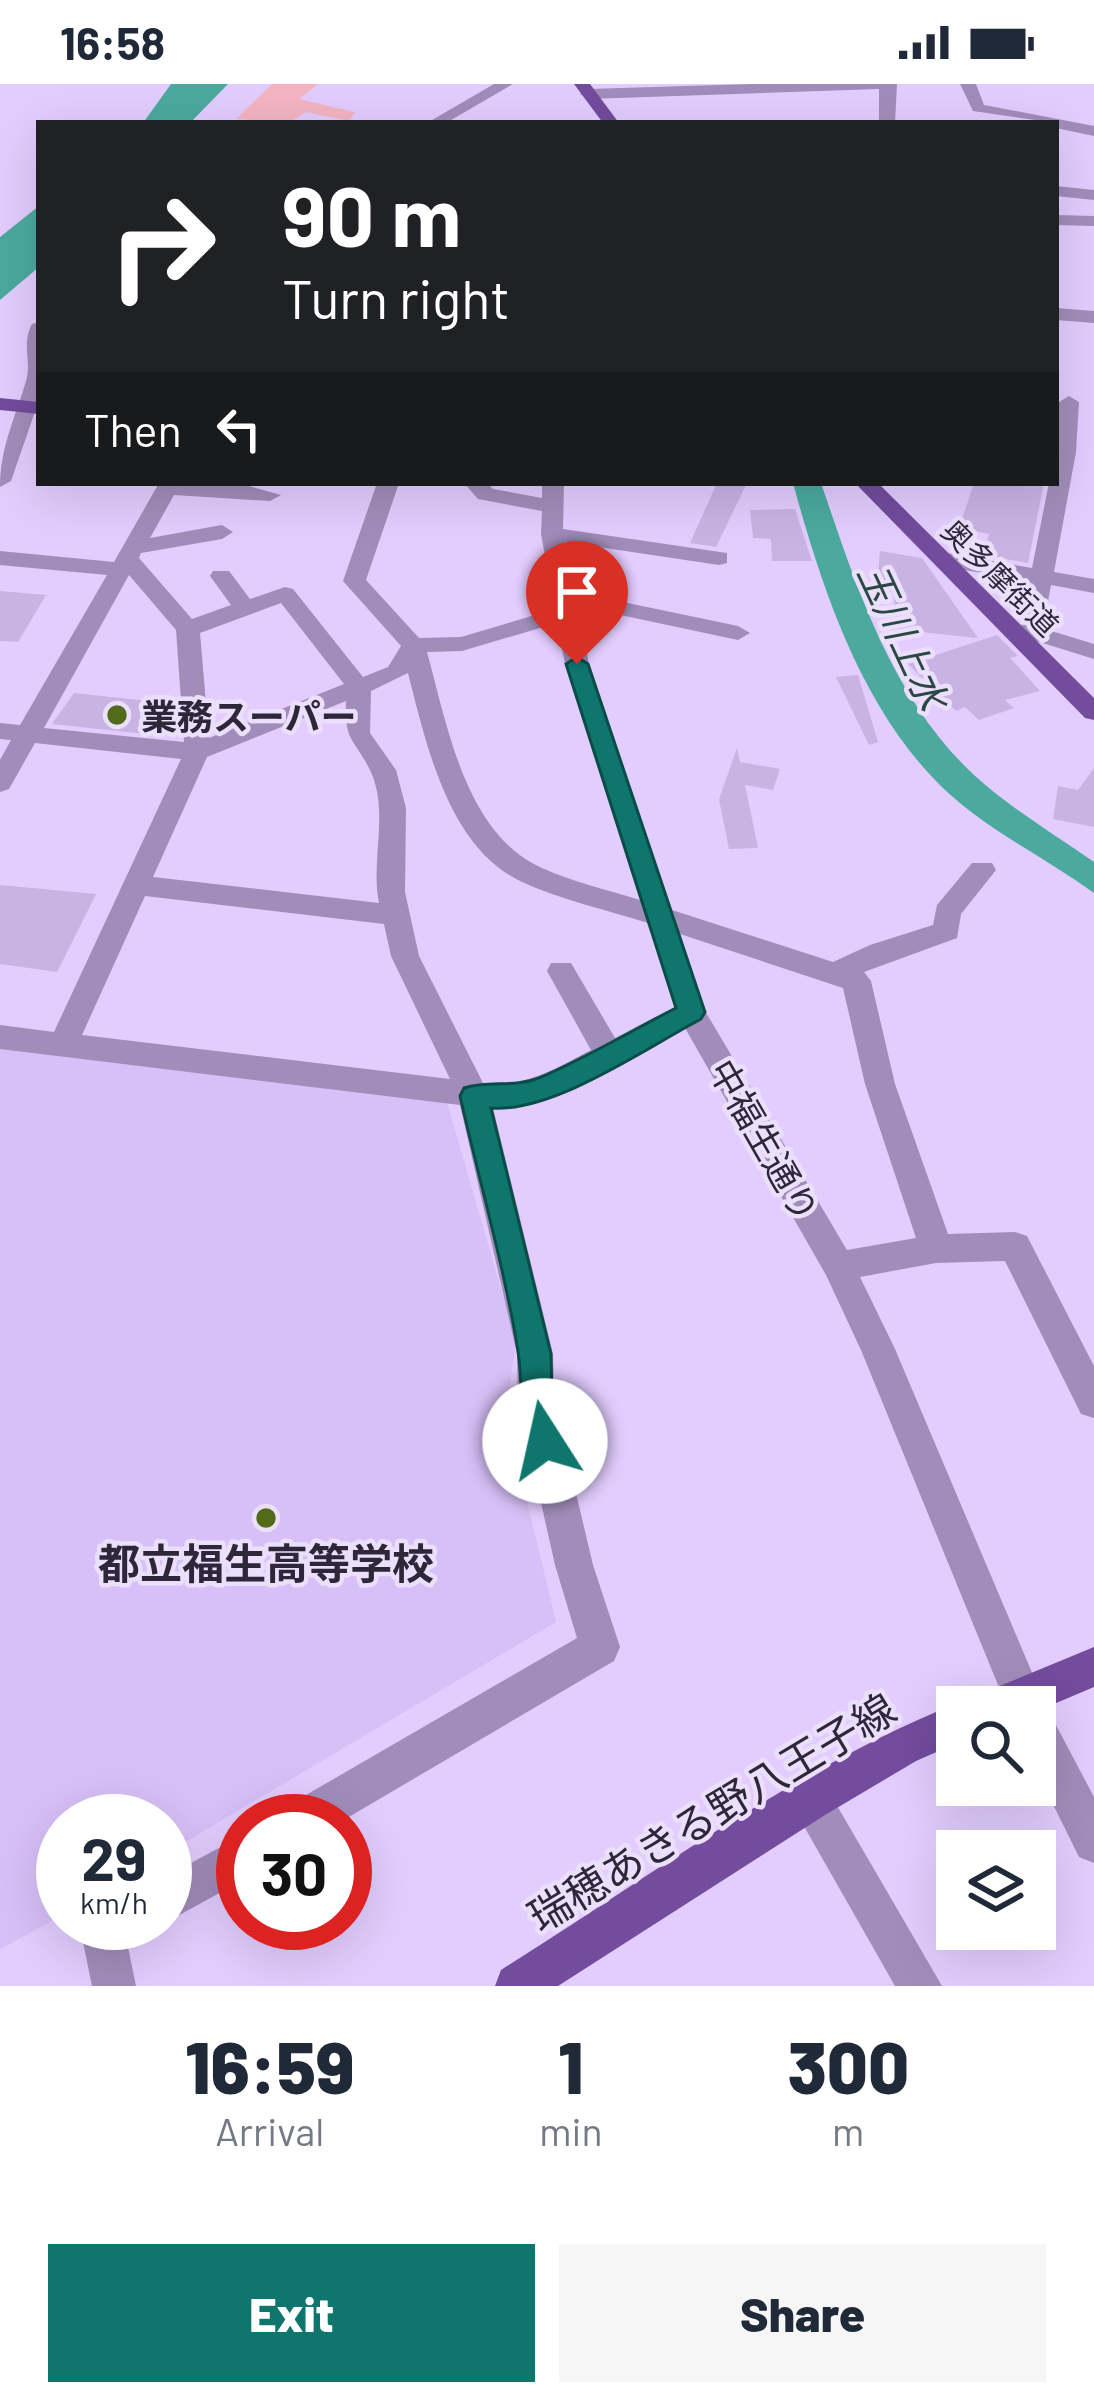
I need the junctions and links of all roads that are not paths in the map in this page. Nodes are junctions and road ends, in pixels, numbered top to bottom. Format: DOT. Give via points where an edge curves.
graph roads {
  1 [pos="505,84"];
  2 [pos="888,84"];
  3 [pos="968,84"];
  4 [pos="585,89"];
  5 [pos="1005,113"];
  6 [pos="968,119"];
  7 [pos="440,120"];
  8 [pos="608,120"];
  9 [pos="887,120"];
  10 [pos="1040,120"];
  11 [pos="1059,124"];
  12 [pos="1094,130"];
  13 [pos="1059,190"];
  14 [pos="1094,195"];
  15 [pos="1059,220"];
  16 [pos="1094,220"];
  17 [pos="1059,314"];
  18 [pos="1094,317"];
  19 [pos="1062,402"];
  20 [pos="1094,403"];
  21 [pos="0,404"];
  22 [pos="34,407"];
  23 [pos="0,481"];
  24 [pos="168,486"];
  25 [pos="175,486"];
  26 [pos="387,486"];
  27 [pos="478,486"];
  28 [pos="869,486"];
  29 [pos="552,494"];
  30 [pos="270,495"];
  31 [pos="222,532"];
  32 [pos="552,534"];
  33 [pos="0,558"];
  34 [pos="719,558"];
  35 [pos="127,559"];
  36 [pos="941,559"];
  37 [pos="221,576"];
  38 [pos="1041,576"];
  39 [pos="1094,586"];
  40 [pos="568,605"];
  41 [pos="245,608"];
  42 [pos="188,629"];
  43 [pos="738,633"];
  44 [pos="1026,635"];
  45 [pos="413,645"];
  46 [pos="1094,652"];
  47 [pos="358,688"];
  48 [pos="1094,712"];
  49 [pos="0,731"];
  50 [pos="28,734"];
  51 [pos="197,752"];
  52 [pos="0,783"];
  53 [pos="982,870"];
  54 [pos="136,885"];
  55 [pos="397,915"];
  56 [pos="658,916"];
  57 [pos="561,971"];
  58 [pos="835,974"];
  59 [pos="691,1012"];
  60 [pos="0,1037"];
  61 [pos="63,1045"];
  62 [pos="608,1053"];
  63 [pos="474,1096"];
  64 [pos="936,1250"];
  65 [pos="838,1266"];
  66 [pos="1094,1402"];
  67 [pos="1094,1667"];
  68 [pos="1011,1686"];
  69 [pos="1056,1689"];
  70 [pos="936,1732"];
  71 [pos="1056,1774"];
  72 [pos="348,1794"];
  73 [pos="810,1800"];
  74 [pos="1094,1842"];
  75 [pos="107,1950"];
  76 [pos="536,1980"];
  77 [pos="114,1986"];
  78 [pos="920,1986"];
  1 -- 7 [label="street"];
  2 -- 4 [label="street"];
  2 -- 9 [label="street"];
  3 -- 5 [label="street" via="978,108"];
  4 -- 8 [label="main road"];
  5 -- 6 [label="street"];
  5 -- 10 [label="street"];
  11 -- 12 [label="street"];
  13 -- 14 [label="street"];
  15 -- 16 [label="street"];
  17 -- 18 [label="street"];
  19 -- 20 [label="street"];
  19 -- 38 [label="street" via="1066,452"];
  21 -- 22 [label="main road"];
  22 -- 23 [label="street"];
  24 -- 35 [label="street"];
  25 -- 30 [label="street"];
  26 -- 45 [label="street" via="354,581"];
  27 -- 29 [label="street" via="486,494"];
  28 -- 36 [label="main road, 奥多摩街道"];
  29 -- 32 [label="street, 中福生通り"];
  31 -- 35 [label="street"];
  32 -- 34 [label="street"];
  32 -- 40 [label="street, 中福生通り"];
  33 -- 35 [label="street"];
  35 -- 42 [label="street"];
  35 -- 50 [label="street"];
  36 -- 38 [label="street"];
  36 -- 44 [label="main road, 奥多摩街道"];
  37 -- 41 [label="street"];
  38 -- 39 [label="street"];
  38 -- 44 [label="street"];
  40 -- 43 [label="street"];
  40 -- 45 [label="street" via="463,644"];
  40 -- 56 [label="street, 中福生通り" via="577,664"];
  41 -- 42 [label="street"];
  41 -- 47 [label="street" via="285,594"];
  42 -- 51 [label="street"];
  44 -- 46 [label="street"];
  44 -- 48 [label="main road, 奥多摩街道"];
  45 -- 47 [label="street" via="397,672"];
  45 -- 56 [label="street" via="447,773 505,856 529,874"];
  47 -- 51 [label="street"];
  47 -- 55 [label="street" via="357,734 383,770 393,808"];
  49 -- 50 [label="street"];
  50 -- 51 [label="street"];
  50 -- 52 [label="street"];
  51 -- 54 [label="street"];
  53 -- 58 [label="street" via="947,912 947,931"];
  54 -- 55 [label="street"];
  54 -- 61 [label="street"];
  55 -- 63 [label="street" via="423,1000"];
  56 -- 58 [label="street"];
  56 -- 59 [label="street, 中福生通り"];
  57 -- 62 [label="street"];
  58 -- 64 [label="street" via="856,981 880,1084"];
  59 -- 62 [label="street"];
  59 -- 65 [label="street, 中福生通り"];
  60 -- 61 [label="street"];
  61 -- 63 [label="street"];
  62 -- 63 [label="street" via="547,1087 507,1098"];
  63 -- 72 [label="street" via="535,1354 536,1400 600,1647"];
  64 -- 65 [label="street"];
  64 -- 66 [label="street" via="1015,1246"];
  65 -- 68 [label="street, 中福生通り"];
  67 -- 69 [label="main road"];
  70 -- 73 [label="main road, 瑞穂あきる野八王子線"];
  71 -- 74 [label="street, 中福生通り"];
  73 -- 76 [label="main road, 瑞穂あきる野八王子線"];
  73 -- 78 [label="street"];
  75 -- 77 [label="street"];
}
